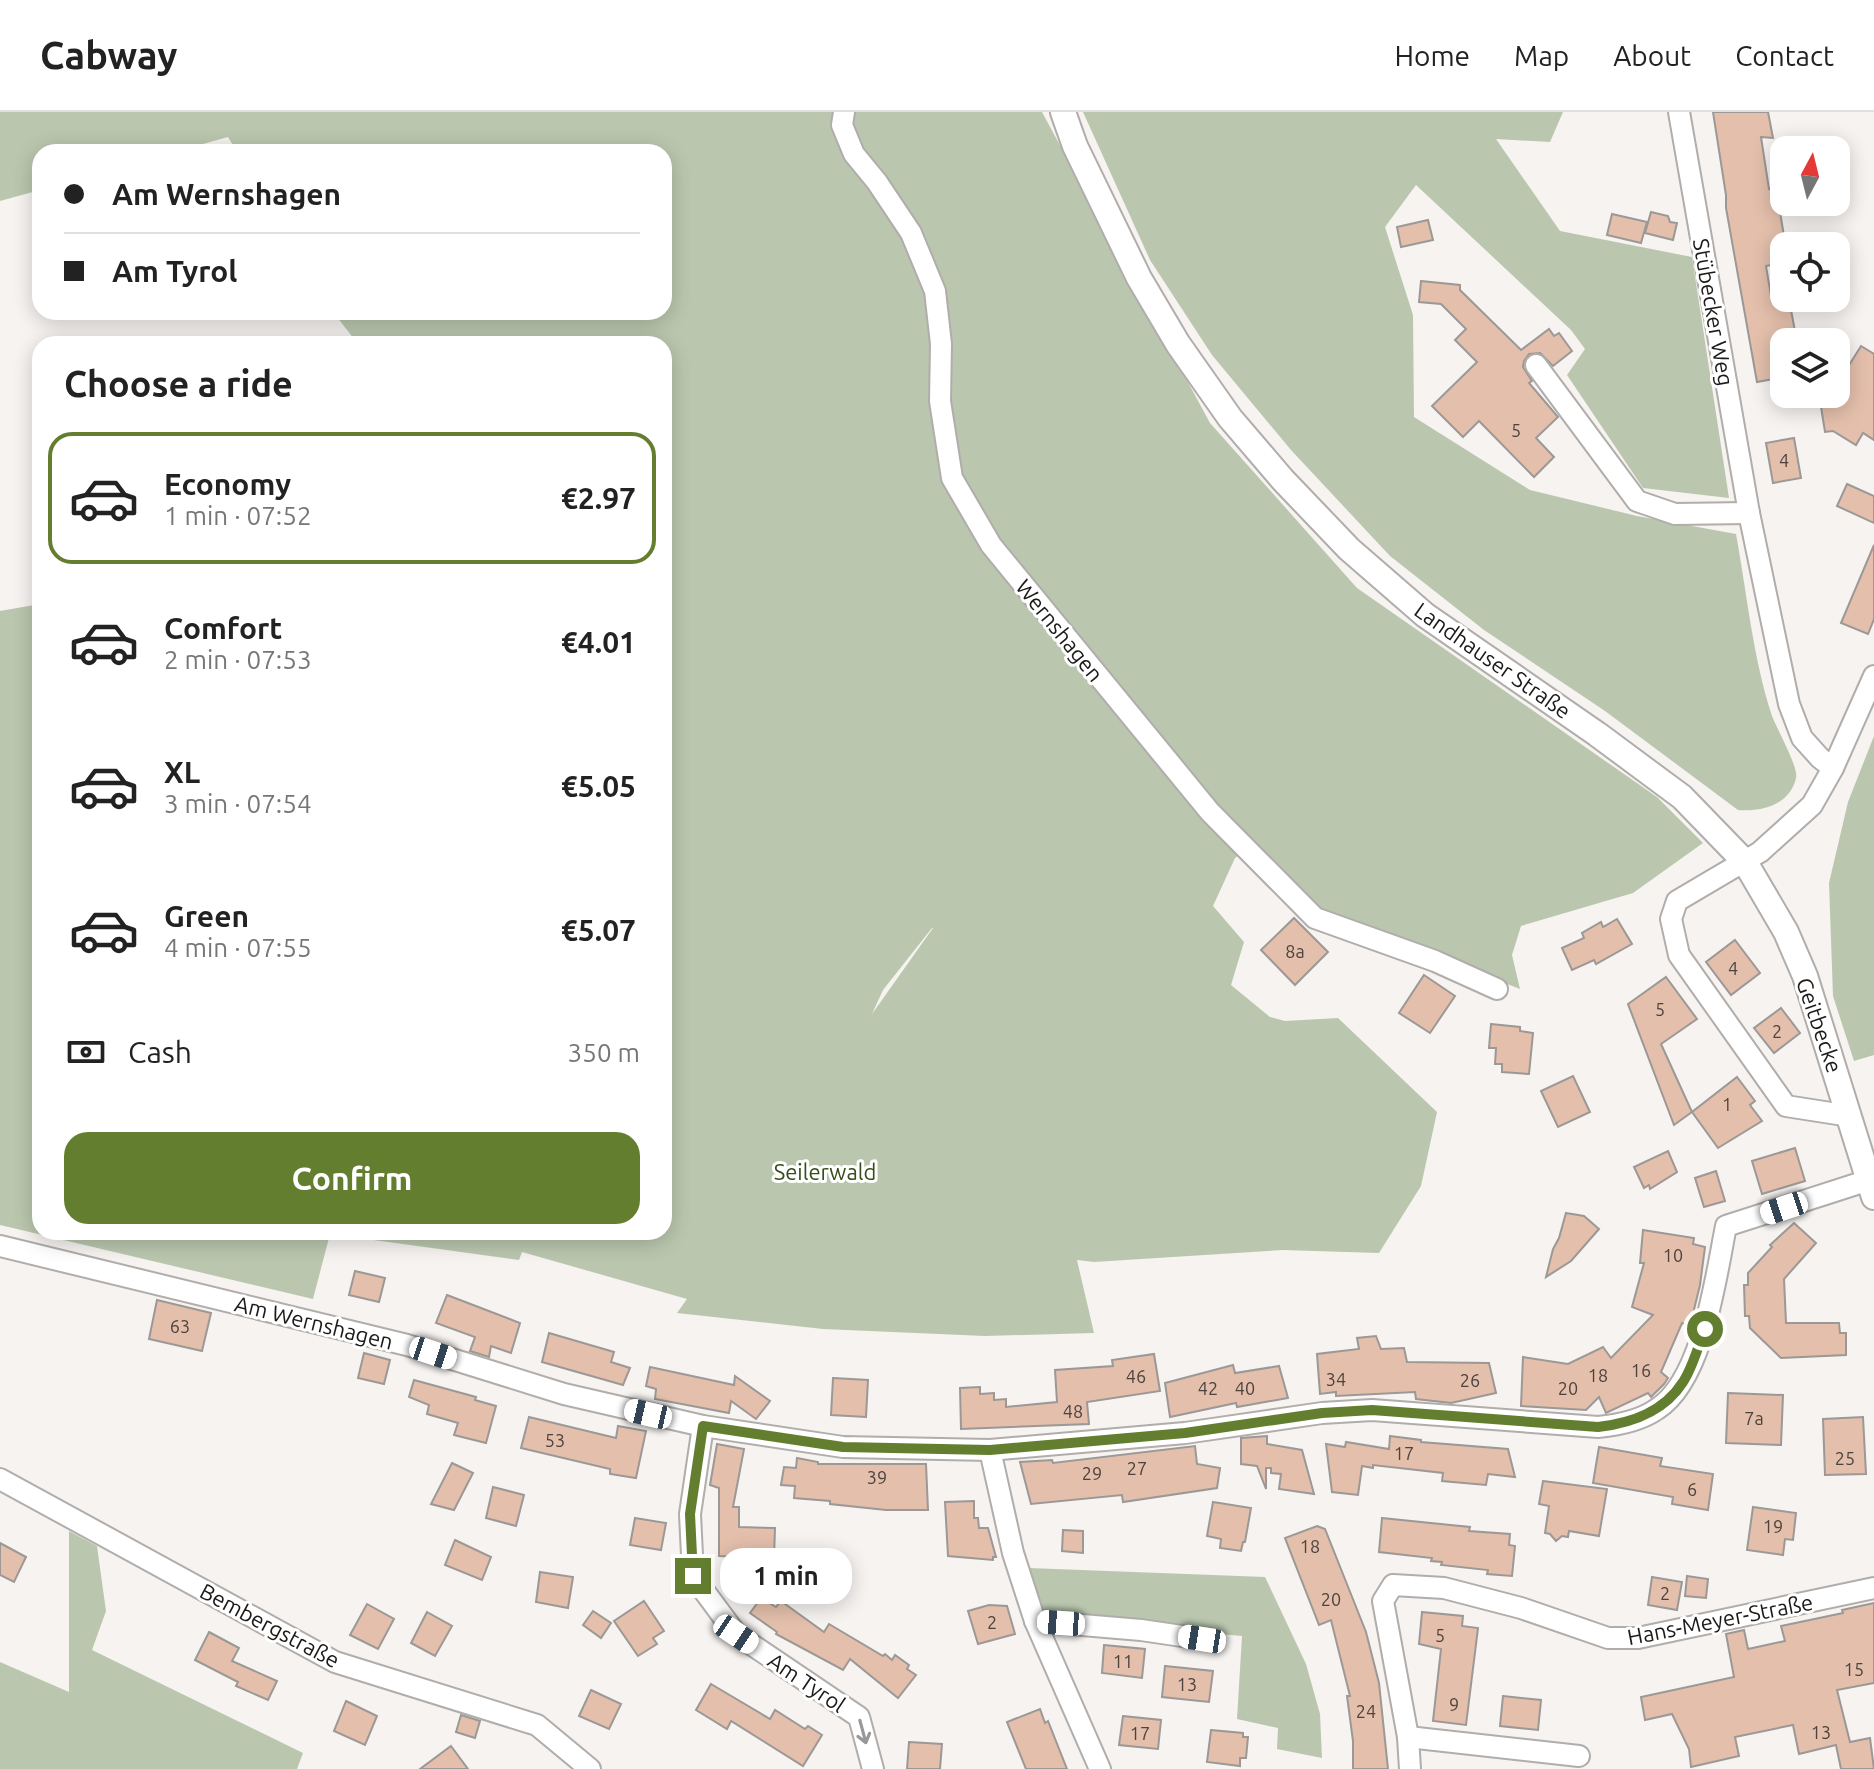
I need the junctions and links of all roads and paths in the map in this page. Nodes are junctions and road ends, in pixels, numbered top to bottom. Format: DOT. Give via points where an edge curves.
graph roads {
  1 [pos="844,112"];
  2 [pos="1063,112"];
  3 [pos="1679,112"];
  4 [pos="1536,365"];
  5 [pos="1749,513"];
  6 [pos="1874,676"];
  7 [pos="1833,768"];
  8 [pos="1745,862"];
  9 [pos="1497,989"];
  10 [pos="1850,1116"];
  11 [pos="1872,1188"];
  12 [pos="0,1246"];
  13 [pos="703,1426"];
  14 [pos="990,1450"];
  15 [pos="0,1479"];
  16 [pos="1874,1588"];
  17 [pos="1035,1621"];
  18 [pos="1202,1639"];
  19 [pos="1408,1737"];
  20 [pos="1579,1756"];
  21 [pos="590,1769"];
  22 [pos="873,1769"];
  23 [pos="1100,1769"];
  24 [pos="1410,1769"];
  1 -- 9 [label="street, Wernshagen" via="842,125 854,154 911,233 935,291 940,401 952,478 991,545 1210,812 1315,918"];
  2 -- 8 [label="street, Landhauser Straße" via="1139,278 1178,344 1230,418 1283,480 1349,549 1425,615 1682,797"];
  3 -- 5 [label="street, Stübecker Weg"];
  4 -- 5 [label="street" via="1637,501 1675,514"];
  5 -- 7 [label="street, Stübecker Weg" via="1789,704 1802,738"];
  6 -- 7 [label="street"];
  7 -- 8 [label="street" via="1812,805"];
  8 -- 10 [label="street, Geitbecke" via="1805,976"];
  8 -- 10 [label="street" via="1677,901 1671,919 1679,955 1786,1106"];
  10 -- 11 [label="street, Geitbecke"];
  11 -- 14 [label="street, Am Wernshagen" via="1726,1226 1705,1329 1683,1382 1659,1409 1624,1424 1598,1427 1372,1410"];
  12 -- 13 [label="street, Am Wernshagen" via="407,1345 564,1394"];
  13 -- 14 [label="street, Am Wernshagen" via="843,1447"];
  13 -- 22 [label="street, Am Tyrol, one-way" via="690,1514 693,1576 736,1634 859,1717"];
  14 -- 17 [label="street"];
  15 -- 21 [label="street, Bembergstraße" via="335,1662 537,1725"];
  16 -- 19 [label="street, Hans-Meyer-Straße" via="1638,1638 1608,1638 1444,1588 1393,1585 1383,1601"];
  17 -- 18 [label="street"];
  17 -- 23 [label="street"];
  19 -- 20 [label="street"];
  19 -- 24 [label="street, Hans-Meyer-Straße"];
}
